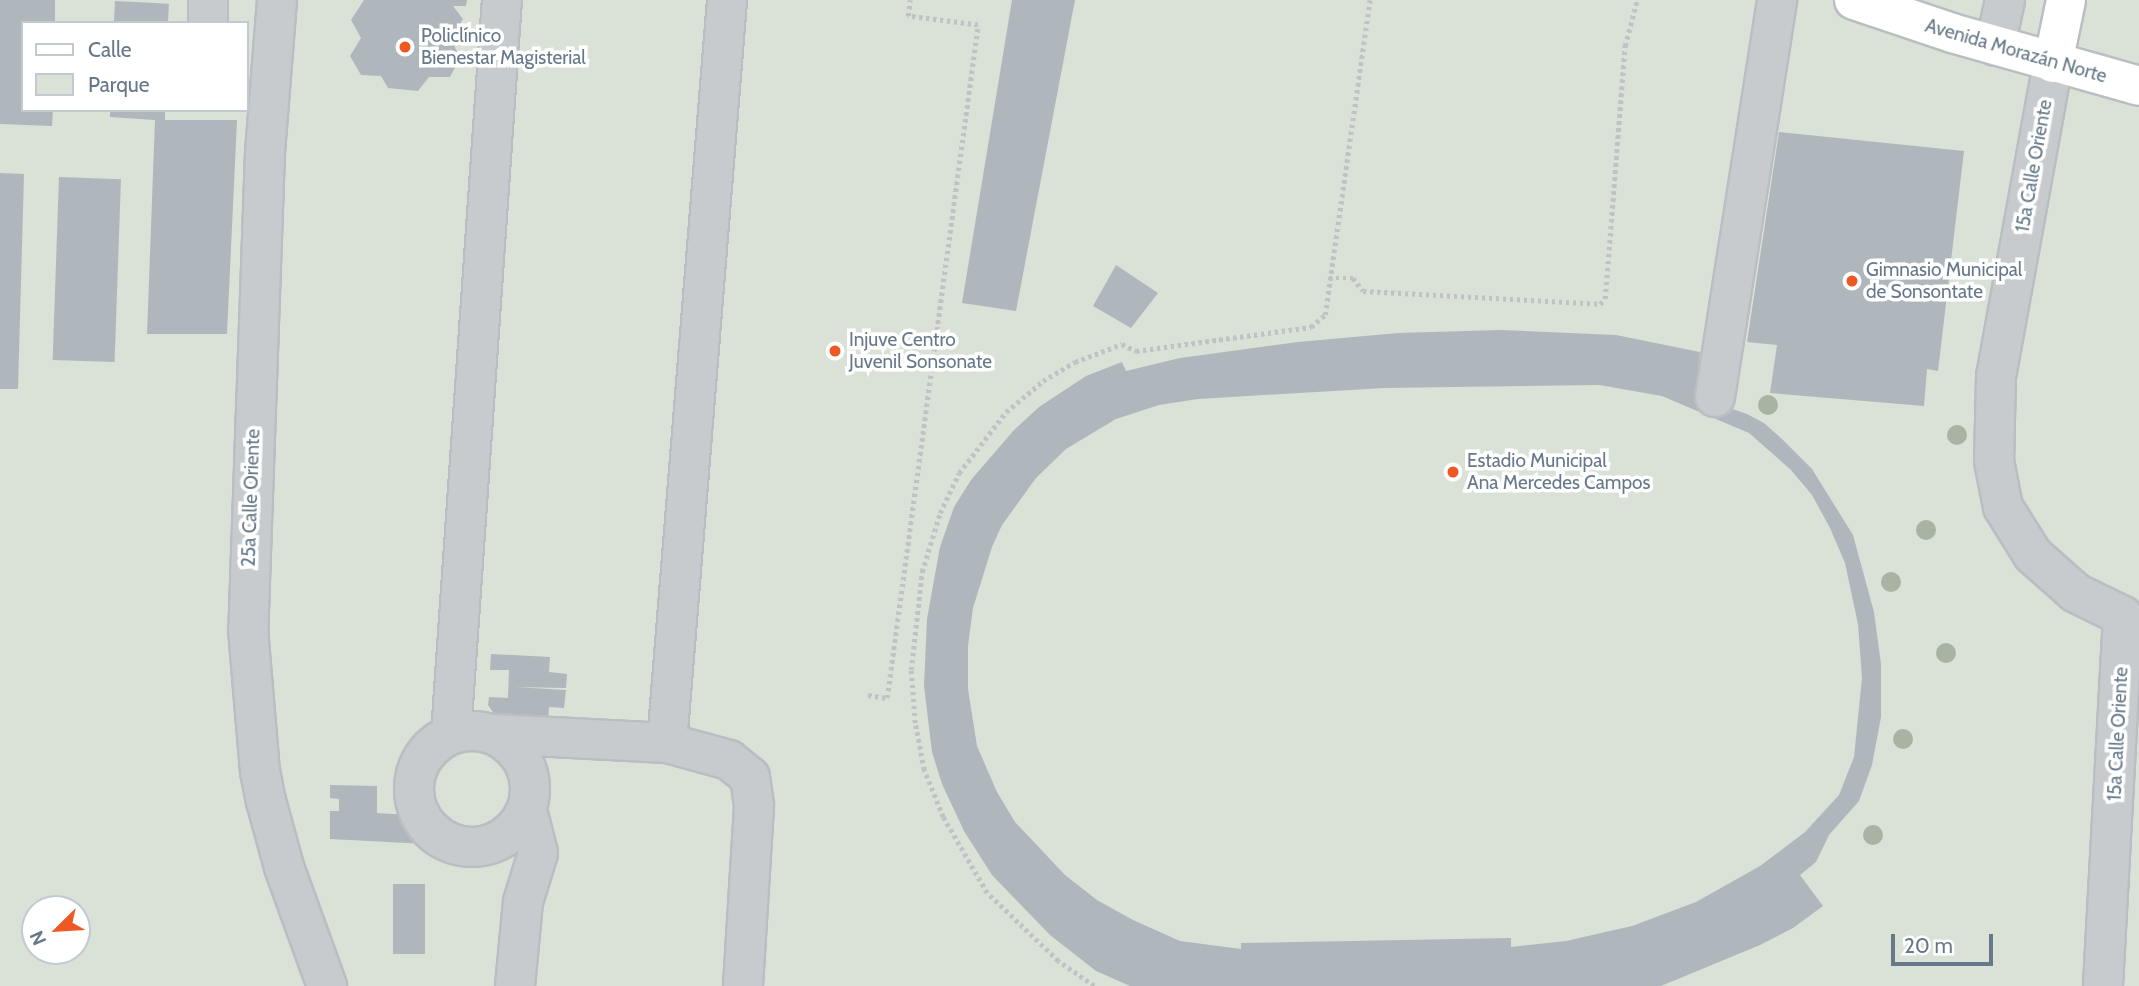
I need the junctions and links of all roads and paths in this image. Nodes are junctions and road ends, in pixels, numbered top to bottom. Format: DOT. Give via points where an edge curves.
graph roads {
  1 [pos="277,0"];
  2 [pos="502,0"];
  3 [pos="727,0"];
  4 [pos="910,0"];
  5 [pos="1370,0"];
  6 [pos="1637,0"];
  7 [pos="1777,0"];
  8 [pos="1854,0"];
  9 [pos="2005,0"];
  10 [pos="2066,0"];
  11 [pos="1995,46"];
  12 [pos="2053,63"];
  13 [pos="2139,86"];
  14 [pos="1329,278"];
  15 [pos="1715,397"];
  16 [pos="2131,617"];
  17 [pos="868,695"];
  18 [pos="451,734"];
  19 [pos="495,734"];
  20 [pos="588,739"];
  21 [pos="667,743"];
  22 [pos="529,799"];
  23 [pos="489,845"];
  24 [pos="523,902"];
  25 [pos="2124,902"];
  26 [pos="327,986"];
  27 [pos="516,986"];
  28 [pos="743,986"];
  29 [pos="1094,986"];
  30 [pos="2103,986"];
  1 -- 26 [label="street, 25a Calle Oriente" via="265,152 249,651 260,771 273,829"];
  2 -- 18 [label="street"];
  3 -- 21 [label="street"];
  4 -- 17 [label="path" via="908,16 978,25 887,698"];
  5 -- 14 [label="path"];
  6 -- 14 [label="path" via="1625,46 1605,299 1600,304 1363,291 1353,278"];
  7 -- 15 [label="street"];
  8 -- 11 [label="main road, Avenida Morazán Norte"];
  9 -- 11 [label="street"];
  10 -- 12 [label="main road, 15a Calle Oriente"];
  11 -- 12 [label="main road, Avenida Morazán Norte"];
  12 -- 13 [label="main road, Avenida Morazán Norte"];
  12 -- 16 [label="street, 15a Calle Oriente" via="1996,376 1994,461 2003,507 2033,555 2076,593"];
  14 -- 29 [label="path" via="1325,315 1311,327 1136,351 1122,344 1075,362 1043,381 982,440 940,513 922,572 911,670 924,770 943,817 987,893 1058,961"];
  16 -- 25 [label="street, 15a Calle Oriente"];
  18 -- 19 [label="street" via="473,730"];
  18 -- 23 [label="street" via="424,756 416,772 417,807 425,824 454,845"];
  19 -- 20 [label="street"];
  19 -- 22 [label="street" via="514,747 526,766"];
  20 -- 21 [label="street"];
  20 -- 22 [label="street" via="563,756"];
  21 -- 28 [label="street" via="729,760 750,777 754,806"];
  22 -- 23 [label="street" via="518,826"];
  22 -- 24 [label="street" via="538,853"];
  23 -- 24 [label="street"];
  24 -- 27 [label="street"];
  25 -- 30 [label="street, 15a Calle Oriente"];
}
